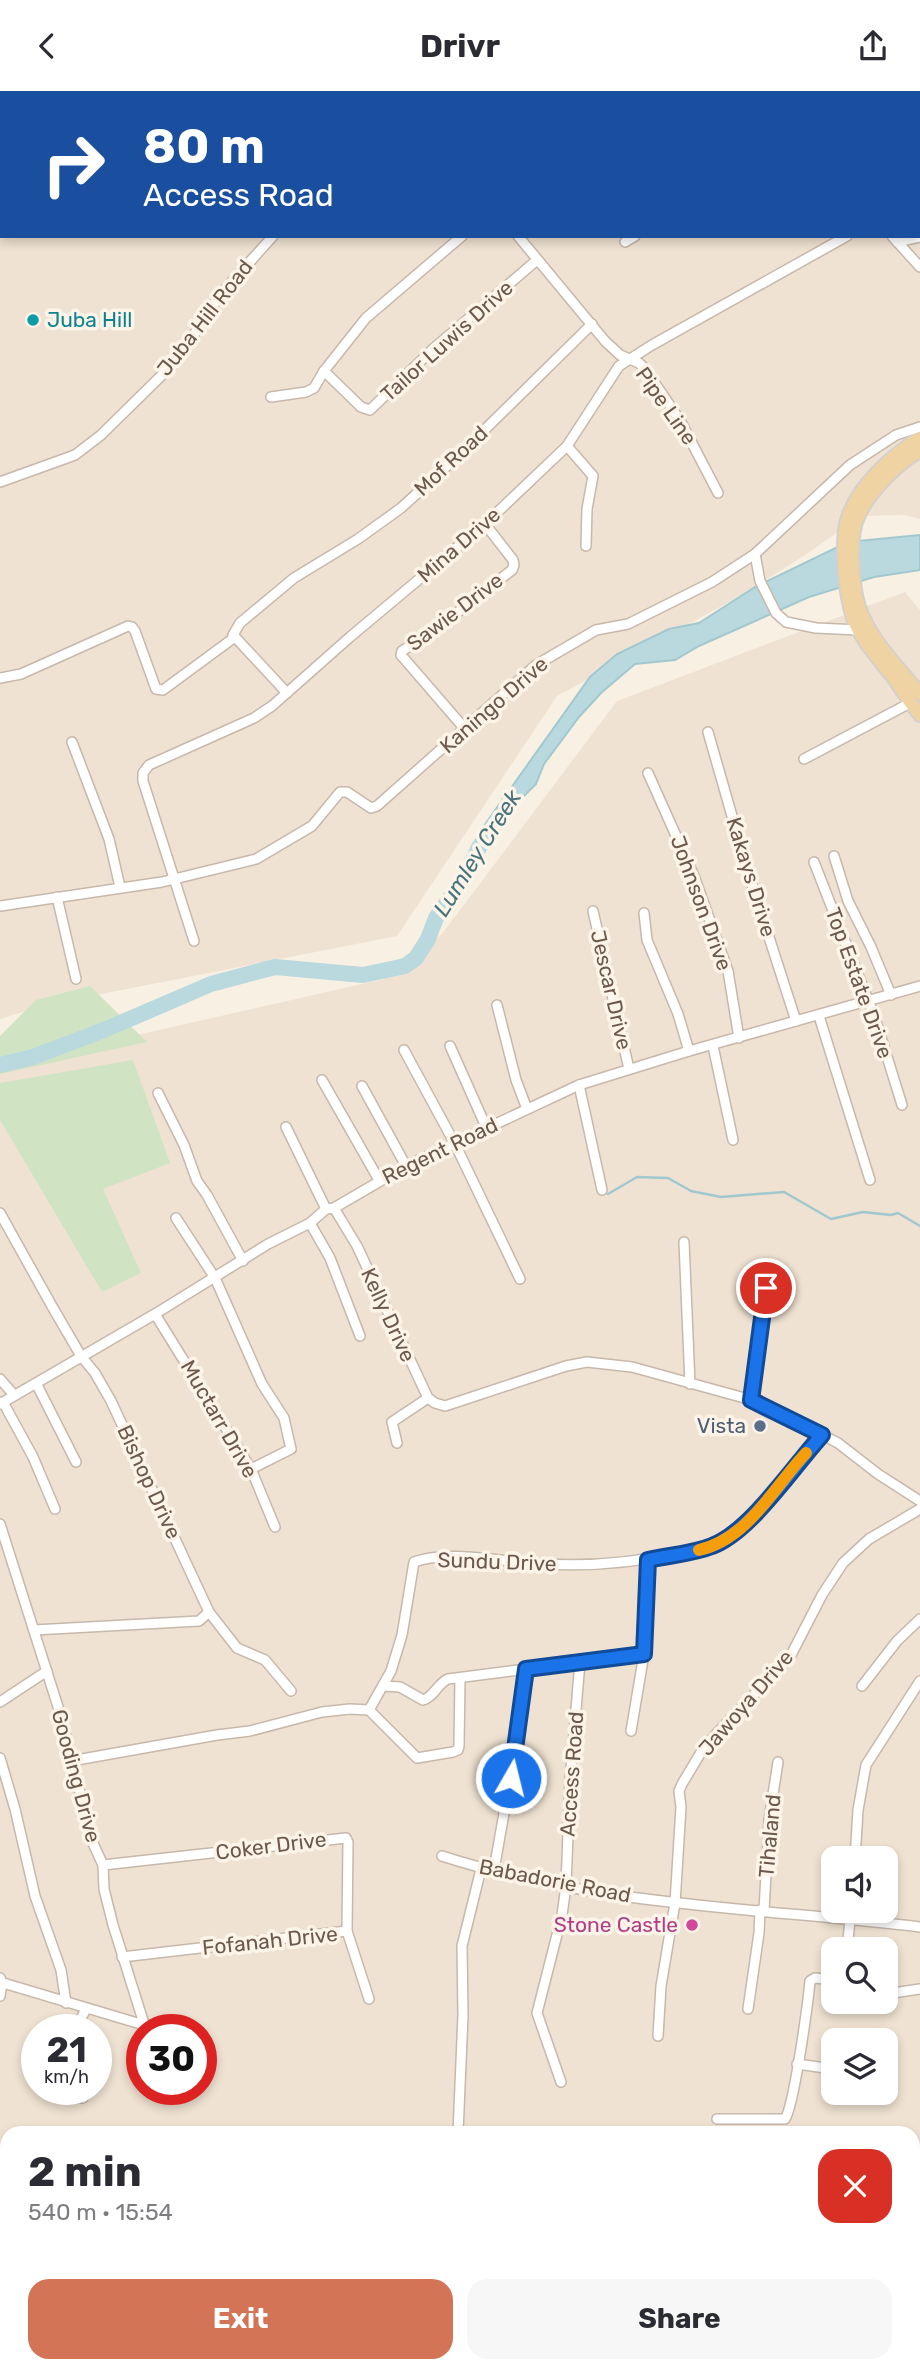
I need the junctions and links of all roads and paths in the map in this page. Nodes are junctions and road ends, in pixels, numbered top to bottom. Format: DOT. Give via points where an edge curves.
graph roads {
  1 [pos="271,238"];
  2 [pos="460,238"];
  3 [pos="520,238"];
  4 [pos="632,238"];
  5 [pos="843,238"];
  6 [pos="894,239"];
  7 [pos="625,242"];
  8 [pos="537,260"];
  9 [pos="920,267"];
  10 [pos="592,324"];
  11 [pos="629,359"];
  12 [pos="324,372"];
  13 [pos="271,397"];
  14 [pos="920,427"];
  15 [pos="920,438"];
  16 [pos="567,446"];
  17 [pos="920,451"];
  18 [pos="0,482"];
  19 [pos="718,493"];
  20 [pos="852,520"];
  21 [pos="485,524"];
  22 [pos="586,546"];
  23 [pos="755,554"];
  24 [pos="858,622"];
  25 [pos="235,637"];
  26 [pos="0,678"];
  27 [pos="287,693"];
  28 [pos="915,698"];
  29 [pos="920,715"];
  30 [pos="465,730"];
  31 [pos="708,732"];
  32 [pos="72,742"];
  33 [pos="804,759"];
  34 [pos="648,773"];
  35 [pos="834,856"];
  36 [pos="814,862"];
  37 [pos="175,878"];
  38 [pos="120,887"];
  39 [pos="57,897"];
  40 [pos="0,906"];
  41 [pos="593,911"];
  42 [pos="643,913"];
  43 [pos="194,941"];
  44 [pos="76,979"];
  45 [pos="920,986"];
  46 [pos="891,995"];
  47 [pos="868,1001"];
  48 [pos="497,1005"];
  49 [pos="819,1016"];
  50 [pos="796,1021"];
  51 [pos="739,1038"];
  52 [pos="450,1046"];
  53 [pos="713,1046"];
  54 [pos="404,1050"];
  55 [pos="690,1051"];
  56 [pos="629,1069"];
  57 [pos="322,1080"];
  58 [pos="579,1085"];
  59 [pos="362,1086"];
  60 [pos="158,1093"];
  61 [pos="902,1105"];
  62 [pos="527,1109"];
  63 [pos="286,1127"];
  64 [pos="487,1129"];
  65 [pos="733,1140"];
  66 [pos="455,1144"];
  67 [pos="406,1166"];
  68 [pos="379,1180"];
  69 [pos="870,1180"];
  70 [pos="602,1190"];
  71 [pos="330,1209"];
  72 [pos="0,1213"];
  73 [pos="176,1218"];
  74 [pos="310,1223"];
  75 [pos="684,1242"];
  76 [pos="243,1261"];
  77 [pos="215,1278"];
  78 [pos="520,1279"];
  79 [pos="766,1288"];
  80 [pos="155,1314"];
  81 [pos="360,1336"];
  82 [pos="81,1356"];
  83 [pos="0,1379"];
  84 [pos="36,1383"];
  85 [pos="690,1384"];
  86 [pos="14,1395"];
  87 [pos="428,1398"];
  88 [pos="751,1400"];
  89 [pos="2,1403"];
  90 [pos="822,1435"];
  91 [pos="397,1443"];
  92 [pos="76,1462"];
  93 [pos="251,1469"];
  94 [pos="920,1501"];
  95 [pos="55,1509"];
  96 [pos="920,1509"];
  97 [pos="0,1524"];
  98 [pos="275,1527"];
  99 [pos="648,1560"];
  100 [pos="209,1612"];
  101 [pos="920,1619"];
  102 [pos="34,1630"];
  103 [pos="644,1654"];
  104 [pos="580,1662"];
  105 [pos="526,1669"];
  106 [pos="47,1671"];
  107 [pos="460,1678"];
  108 [pos="920,1681"];
  109 [pos="383,1686"];
  110 [pos="862,1686"];
  111 [pos="291,1691"];
  112 [pos="0,1702"];
  113 [pos="369,1710"];
  114 [pos="631,1731"];
  115 [pos="0,1758"];
  116 [pos="71,1761"];
  117 [pos="778,1762"];
  118 [pos="856,1846"];
  119 [pos="442,1856"];
  120 [pos="103,1864"];
  121 [pos="481,1868"];
  122 [pos="494,1870"];
  123 [pos="566,1886"];
  124 [pos="675,1903"];
  125 [pos="762,1910"];
  126 [pos="821,1913"];
  127 [pos="897,1923"];
  128 [pos="920,1927"];
  129 [pos="347,1931"];
  130 [pos="122,1957"];
  131 [pos="821,1979"];
  132 [pos="1,1980"];
  133 [pos="920,1989"];
  134 [pos="898,1992"];
  135 [pos="0,1996"];
  136 [pos="369,1999"];
  137 [pos="66,2003"];
  138 [pos="86,2009"];
  139 [pos="748,2009"];
  140 [pos="83,2014"];
  141 [pos="141,2014"];
  142 [pos="126,2021"];
  143 [pos="658,2036"];
  144 [pos="797,2064"];
  145 [pos="821,2067"];
  146 [pos="561,2082"];
  147 [pos="717,2119"];
  148 [pos="458,2126"];
  1 -- 18 [label="street, Juba Hill Road" via="220,295 184,350 101,435 75,454"];
  2 -- 12 [label="street" via="366,318"];
  3 -- 8 [label="street, Pipe Line"];
  4 -- 7 [label="street"];
  5 -- 11 [label="street, Mina Drive"];
  6 -- 9 [label="street"];
  8 -- 10 [label="street, Pipe Line"];
  8 -- 12 [label="street, Tailor Luwis Drive" via="433,349 374,408 361,407"];
  10 -- 11 [label="street, Pipe Line"];
  10 -- 25 [label="street, Mof Road" via="401,508 294,578 240,623"];
  11 -- 16 [label="street, Mina Drive" via="613,375"];
  11 -- 19 [label="street, Pipe Line" via="646,370 681,422"];
  12 -- 13 [label="street" via="306,392"];
  14 -- 23 [label="street, Kaningo Drive" via="896,435 850,465"];
  15 -- 20 [label="main road" via="859,496"];
  16 -- 21 [label="street, Mina Drive"];
  16 -- 22 [label="street" via="593,476"];
  17 -- 20 [label="main road" via="881,484"];
  20 -- 24 [label="main road" via="845,572"];
  21 -- 27 [label="street, Mina Drive"];
  21 -- 30 [label="street, Sawie Drive" via="513,560 512,570 401,651"];
  23 -- 24 [label="street" via="760,581 776,613 786,621 796,625"];
  23 -- 30 [label="street, Kaningo Drive" via="712,582 628,624 596,631 572,643 536,665"];
  24 -- 28 [label="main road" via="872,652"];
  25 -- 26 [label="street, Mof Road" via="163,690 153,685 135,631 128,626 21,674"];
  25 -- 27 [label="street"];
  27 -- 37 [label="street, Mina Drive" via="254,718 160,759 143,773"];
  28 -- 29 [label="main road"];
  28 -- 33 [label="street"];
  30 -- 37 [label="street, Kaningo Drive" via="377,806 371,808 340,792 312,826 256,859"];
  31 -- 50 [label="street, Kakays Drive"];
  32 -- 38 [label="street" via="108,839"];
  34 -- 51 [label="street, Johnson Drive" via="694,876 727,971"];
  35 -- 46 [label="street" via="848,901"];
  36 -- 47 [label="street, Top Estate Drive"];
  37 -- 38 [label="street"];
  37 -- 43 [label="street"];
  38 -- 39 [label="street"];
  39 -- 40 [label="street"];
  39 -- 44 [label="street"];
  41 -- 56 [label="street, Jescar Drive"];
  42 -- 55 [label="street" via="648,940"];
  45 -- 46 [label="street, Regent Road"];
  46 -- 47 [label="street, Regent Road"];
  47 -- 49 [label="street, Regent Road"];
  47 -- 61 [label="street, Top Estate Drive"];
  48 -- 62 [label="street"];
  49 -- 50 [label="street, Regent Road"];
  49 -- 69 [label="street"];
  50 -- 51 [label="street, Regent Road"];
  51 -- 53 [label="street, Regent Road"];
  52 -- 64 [label="street"];
  53 -- 55 [label="street, Regent Road"];
  53 -- 65 [label="street"];
  54 -- 66 [label="street"];
  55 -- 56 [label="street, Regent Road"];
  56 -- 58 [label="street, Regent Road"];
  57 -- 68 [label="street"];
  58 -- 62 [label="street, Regent Road"];
  58 -- 70 [label="street"];
  59 -- 67 [label="street"];
  60 -- 76 [label="street" via="197,1181"];
  62 -- 64 [label="street, Regent Road"];
  63 -- 71 [label="street, Kelly Drive"];
  64 -- 66 [label="street, Regent Road"];
  66 -- 67 [label="street, Regent Road"];
  66 -- 78 [label="street"];
  67 -- 68 [label="street, Regent Road"];
  68 -- 71 [label="street, Regent Road"];
  71 -- 74 [label="street, Regent Road"];
  71 -- 87 [label="street, Kelly Drive" via="356,1246"];
  72 -- 82 [label="street, Bishop Drive"];
  73 -- 77 [label="street"];
  74 -- 76 [label="street, Regent Road"];
  74 -- 81 [label="street" via="330,1258"];
  75 -- 85 [label="street"];
  76 -- 77 [label="street, Regent Road"];
  77 -- 80 [label="street, Regent Road"];
  77 -- 93 [label="street" via="262,1384 284,1418 291,1449"];
  79 -- 88 [label="street"];
  80 -- 82 [label="street, Regent Road"];
  80 -- 93 [label="street, Muctarr Drive"];
  82 -- 84 [label="street, Regent Road"];
  82 -- 100 [label="street, Bishop Drive" via="111,1401"];
  83 -- 86 [label="street"];
  84 -- 86 [label="street, Regent Road"];
  84 -- 92 [label="street"];
  85 -- 87 [label="street" via="632,1367 587,1362 445,1406"];
  85 -- 88 [label="street"];
  86 -- 89 [label="street, Regent Road"];
  87 -- 91 [label="street" via="392,1422"];
  88 -- 90 [label="street"];
  89 -- 95 [label="street" via="33,1457"];
  90 -- 94 [label="street"];
  90 -- 99 [label="street, Sundu Drive" via="729,1538 704,1549"];
  93 -- 98 [label="street, Muctarr Drive"];
  96 -- 124 [label="street, Jawoya Drive" via="869,1539 844,1563 790,1657 691,1767 679,1791"];
  97 -- 102 [label="street, Gooding Drive"];
  99 -- 103 [label="street"];
  99 -- 109 [label="street, Sundu Drive" via="556,1565 442,1557 414,1562 402,1635"];
  100 -- 102 [label="street" via="199,1621"];
  100 -- 111 [label="street, Bishop Drive" via="237,1648 265,1660"];
  101 -- 110 [label="street"];
  102 -- 106 [label="street, Gooding Drive"];
  103 -- 104 [label="street"];
  103 -- 114 [label="street"];
  104 -- 105 [label="street"];
  104 -- 123 [label="street, Access Road"];
  105 -- 107 [label="street"];
  105 -- 122 [label="street"];
  106 -- 112 [label="street"];
  106 -- 116 [label="street, Gooding Drive"];
  107 -- 109 [label="street" via="444,1681 424,1700 400,1687"];
  107 -- 113 [label="street" via="458,1751 417,1758"];
  108 -- 118 [label="street" via="866,1765"];
  109 -- 113 [label="street, Sundu Drive"];
  113 -- 116 [label="street" via="322,1712 250,1731"];
  115 -- 137 [label="street" via="36,1896 61,1970"];
  116 -- 120 [label="street, Gooding Drive" via="92,1841"];
  117 -- 125 [label="street, Tihaland"];
  119 -- 121 [label="street, Babadorie Road"];
  120 -- 129 [label="street, Coker Drive" via="346,1838"];
  120 -- 130 [label="street, Gooding Drive" via="104,1889"];
  121 -- 122 [label="street, Babadorie Road"];
  121 -- 148 [label="street" via="462,1946"];
  122 -- 123 [label="street, Babadorie Road"];
  123 -- 124 [label="street, Babadorie Road"];
  123 -- 146 [label="street, Access Road" via="537,2013"];
  124 -- 125 [label="street, Babadorie Road"];
  124 -- 143 [label="street, Jawoya Drive"];
  125 -- 126 [label="street, Babadorie Road"];
  125 -- 139 [label="street, Tihaland"];
  127 -- 128 [label="street, Babadorie Road"];
  129 -- 130 [label="street, Fofanah Drive"];
  129 -- 136 [label="street, Fofanah Drive"];
  130 -- 141 [label="street, Gooding Drive"];
  131 -- 144 [label="street" via="810,1982"];
  132 -- 135 [label="street"];
  132 -- 137 [label="street"];
  133 -- 134 [label="street"];
  137 -- 138 [label="street"];
  138 -- 140 [label="street"];
  138 -- 142 [label="street"];
  144 -- 145 [label="street"];
  144 -- 147 [label="street" via="785,2119"];
}
